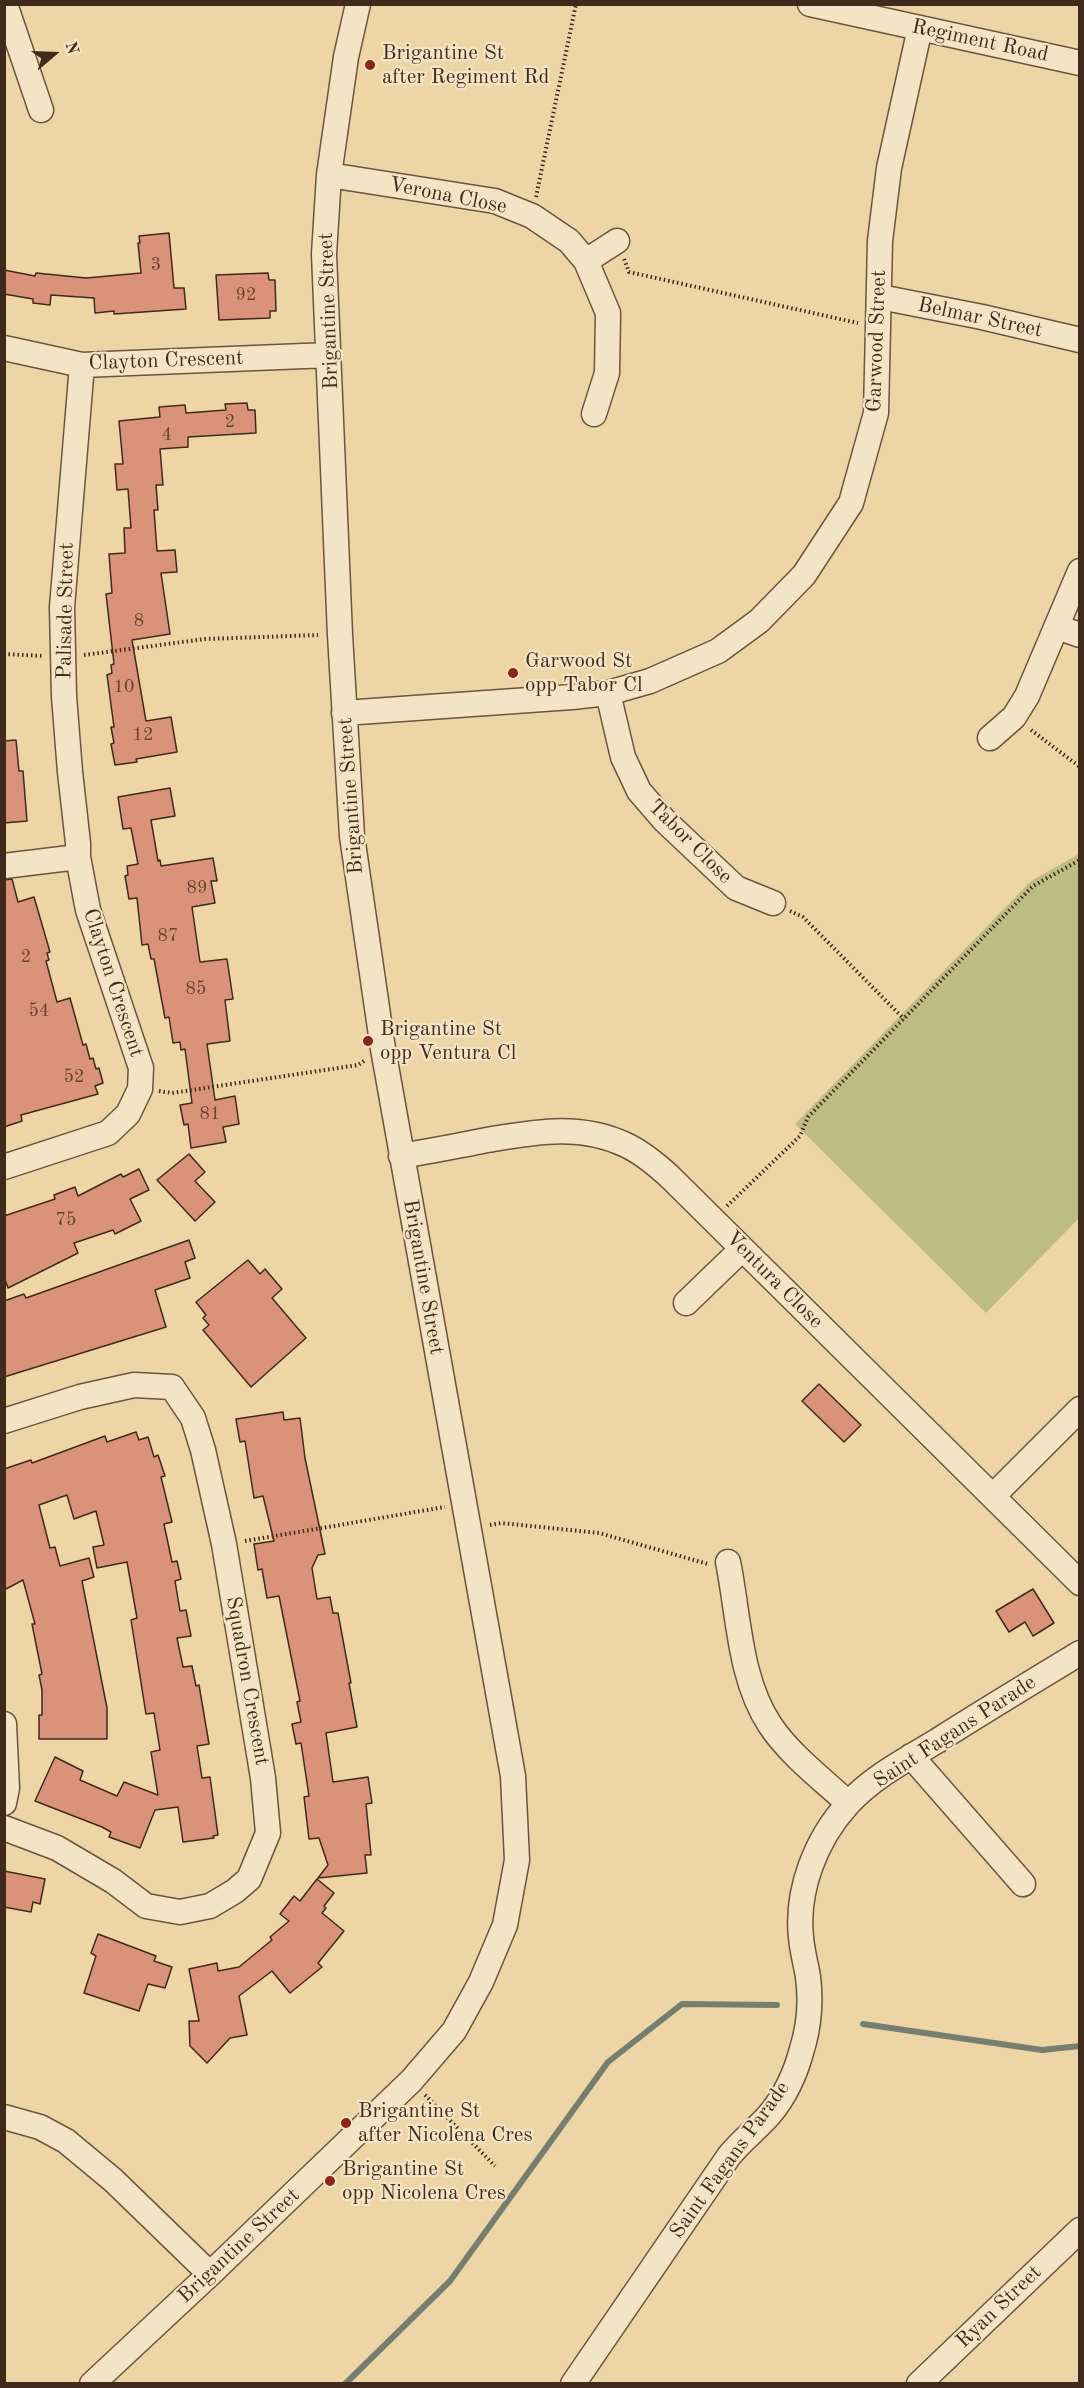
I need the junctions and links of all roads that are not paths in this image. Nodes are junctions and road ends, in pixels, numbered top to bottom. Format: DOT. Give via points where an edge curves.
graph roads {
  1 [pos="5,4"];
  2 [pos="358,4"];
  3 [pos="810,4"];
  4 [pos="920,28"];
  5 [pos="1080,63"];
  6 [pos="41,110"];
  7 [pos="329,175"];
  8 [pos="617,241"];
  9 [pos="586,261"];
  10 [pos="880,297"];
  11 [pos="1080,340"];
  12 [pos="4,348"];
  13 [pos="330,355"];
  14 [pos="82,365"];
  15 [pos="594,414"];
  16 [pos="1080,571"];
  17 [pos="1068,631"];
  18 [pos="608,693"];
  19 [pos="344,713"];
  20 [pos="990,738"];
  21 [pos="78,857"];
  22 [pos="4,866"];
  23 [pos="773,903"];
  24 [pos="401,1156"];
  25 [pos="4,1167"];
  26 [pos="742,1249"];
  27 [pos="686,1303"];
  28 [pos="1080,1409"];
  29 [pos="4,1421"];
  30 [pos="993,1496"];
  31 [pos="728,1566"];
  32 [pos="1080,1583"];
  33 [pos="1080,1653"];
  34 [pos="4,1724"];
  35 [pos="911,1756"];
  36 [pos="4,1803"];
  37 [pos="848,1803"];
  38 [pos="4,1828"];
  39 [pos="1023,1884"];
  40 [pos="4,2117"];
  41 [pos="1080,2230"];
  42 [pos="210,2274"];
  43 [pos="92,2384"];
  44 [pos="573,2384"];
  45 [pos="919,2384"];
  1 -- 6 [label="street"];
  2 -- 7 [label="street, Brigantine Street"];
  3 -- 4 [label="street, Regiment Road"];
  4 -- 5 [label="street, Regiment Road"];
  4 -- 10 [label="street, Garwood Street" via="889,168 880,241"];
  7 -- 9 [label="street, Verona Close" via="495,201 532,216 569,241"];
  7 -- 13 [label="street, Brigantine Street" via="324,254"];
  8 -- 9 [label="street"];
  9 -- 15 [label="street, Verona Close" via="608,313 606,373"];
  10 -- 11 [label="street, Belmar Street"];
  10 -- 18 [label="street, Garwood Street" via="876,413 851,503 804,575 759,621 718,651 650,681"];
  12 -- 14 [label="street, Clayton Crescent"];
  13 -- 14 [label="street, Clayton Crescent"];
  13 -- 19 [label="street, Brigantine Street"];
  14 -- 21 [label="street, Palisade Street" via="65,568 63,658"];
  16 -- 17 [label="street"];
  17 -- 20 [label="street" via="1014,717"];
  18 -- 19 [label="street, Garwood Street"];
  18 -- 23 [label="street, Tabor Close" via="623,757 639,791 736,888"];
  19 -- 24 [label="street, Brigantine Street" via="352,836"];
  21 -- 22 [label="street"];
  21 -- 25 [label="street, Clayton Crescent" via="92,926 141,1068 140,1089 128,1114 108,1133"];
  24 -- 26 [label="street, Ventura Close" via="534,1132 584,1131 628,1145 648,1158"];
  24 -- 42 [label="street, Brigantine Street" via="513,1776 517,1860 505,1925 481,1982 454,2031 411,2082"];
  26 -- 27 [label="street"];
  26 -- 30 [label="street, Ventura Close"];
  28 -- 30 [label="street"];
  29 -- 38 [label="street, Squadron Crescent" via="80,1396 134,1385 172,1387 193,1418 224,1545 263,1778 268,1833 249,1879 236,1891 210,1906 180,1912 146,1906 57,1848"];
  30 -- 32 [label="street, Ventura Close"];
  31 -- 37 [label="street" via="745,1662 760,1705 783,1742"];
  33 -- 35 [label="street, Saint Fagans Parade"];
  34 -- 36 [label="street"];
  35 -- 37 [label="street, Saint Fagans Parade"];
  35 -- 39 [label="street"];
  37 -- 44 [label="street, Saint Fagans Parade" via="819,1847 805,1885 800,1920 808,1980 807,2027 789,2084 770,2115 729,2156"];
  40 -- 42 [label="street" via="40,2127 66,2141 113,2180"];
  41 -- 45 [label="street, Ryan Street"];
  42 -- 43 [label="street, Brigantine Street"];
}
